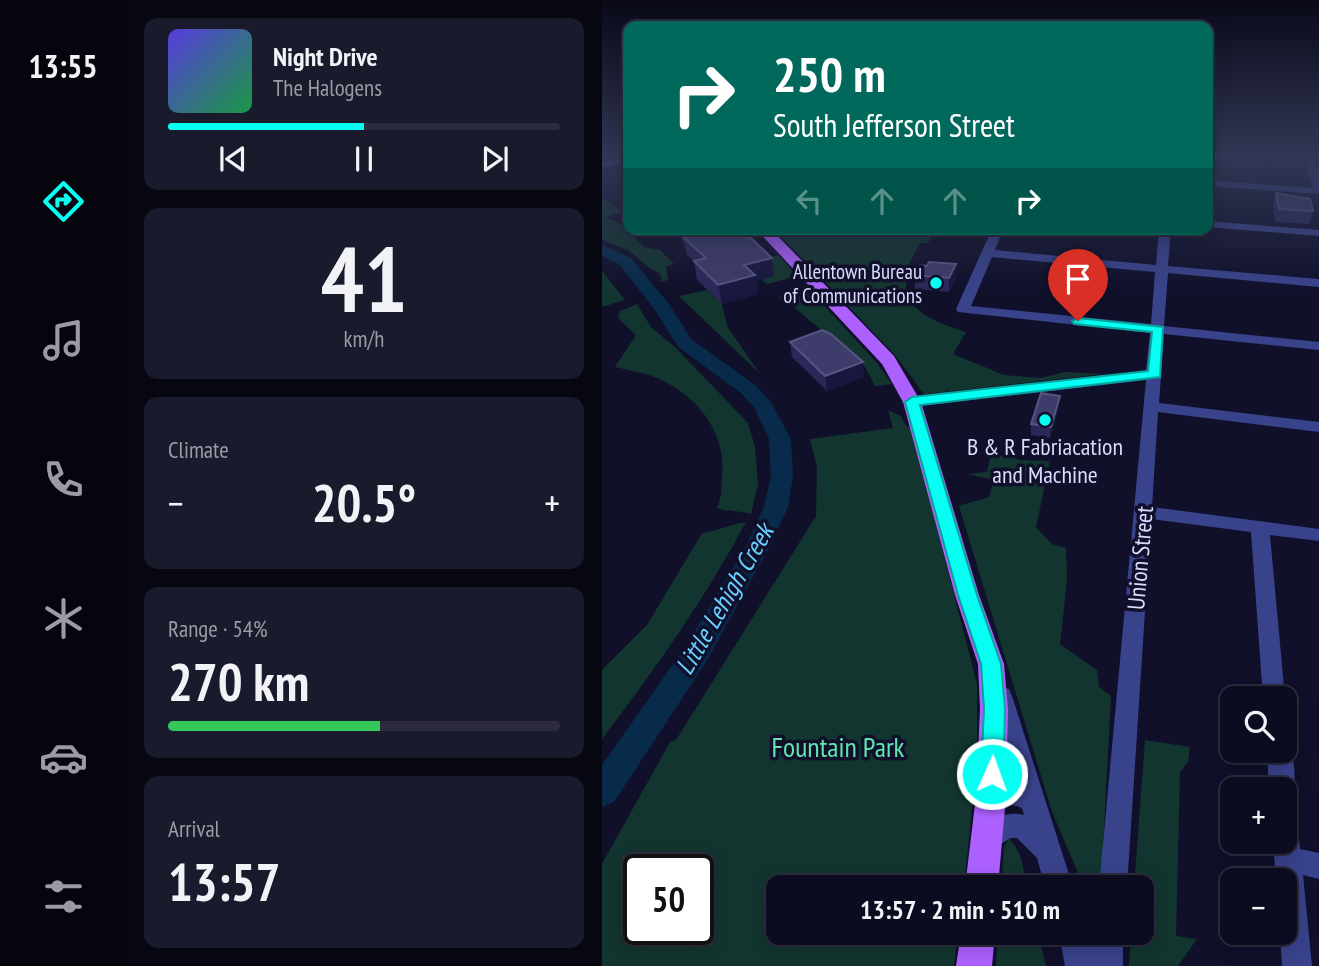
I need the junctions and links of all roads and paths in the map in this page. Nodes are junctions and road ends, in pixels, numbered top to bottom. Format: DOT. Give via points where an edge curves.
graph roads {
  1 [pos="1213,223"];
  2 [pos="1319,233"];
  3 [pos="769,235"];
  4 [pos="996,235"];
  5 [pos="1165,235"];
  6 [pos="988,253"];
  7 [pos="1163,269"];
  8 [pos="1319,283"];
  9 [pos="1158,329"];
  10 [pos="1319,346"];
  11 [pos="1155,374"];
  12 [pos="912,402"];
  13 [pos="1152,407"];
  14 [pos="1319,427"];
  15 [pos="1143,512"];
  16 [pos="1260,527"];
  17 [pos="1319,535"];
  18 [pos="991,664"];
  19 [pos="1273,686"];
  20 [pos="991,796"];
  21 [pos="1033,801"];
  22 [pos="987,839"];
  23 [pos="1288,854"];
  24 [pos="1049,857"];
  25 [pos="1288,859"];
  26 [pos="1319,866"];
  27 [pos="983,875"];
  28 [pos="1055,875"];
  29 [pos="1114,875"];
  30 [pos="977,945"];
  31 [pos="1076,945"];
  32 [pos="1109,945"];
  33 [pos="974,966"];
  34 [pos="1080,966"];
  35 [pos="1108,966"];
  36 [pos="1297,966"];
  1 -- 2 [label="street"];
  3 -- 12 [label="main road" via="888,360"];
  4 -- 6 [label="street"];
  5 -- 7 [label="street, Union Street"];
  6 -- 7 [label="street"];
  6 -- 9 [label="street" via="963,310"];
  7 -- 8 [label="street"];
  7 -- 9 [label="street, Union Street"];
  9 -- 10 [label="street"];
  9 -- 11 [label="street, Union Street"];
  11 -- 12 [label="street"];
  11 -- 13 [label="street, Union Street"];
  12 -- 18 [label="main road"];
  13 -- 14 [label="street"];
  13 -- 15 [label="street, Union Street"];
  15 -- 16 [label="street"];
  15 -- 29 [label="street, Union Street"];
  16 -- 17 [label="street"];
  16 -- 19 [label="street"];
  18 -- 20 [label="main road"];
  18 -- 21 [label="street"];
  20 -- 21 [label="street" via="1005,791"];
  20 -- 22 [label="main road"];
  21 -- 24 [label="street"];
  22 -- 24 [label="street" via="1014,824 1026,828"];
  22 -- 27 [label="main road"];
  23 -- 25 [label="street"];
  24 -- 28 [label="street"];
  25 -- 26 [label="street"];
  25 -- 36 [label="street"];
  30 -- 33 [label="main road"];
  31 -- 34 [label="street"];
  32 -- 35 [label="street"];
}
